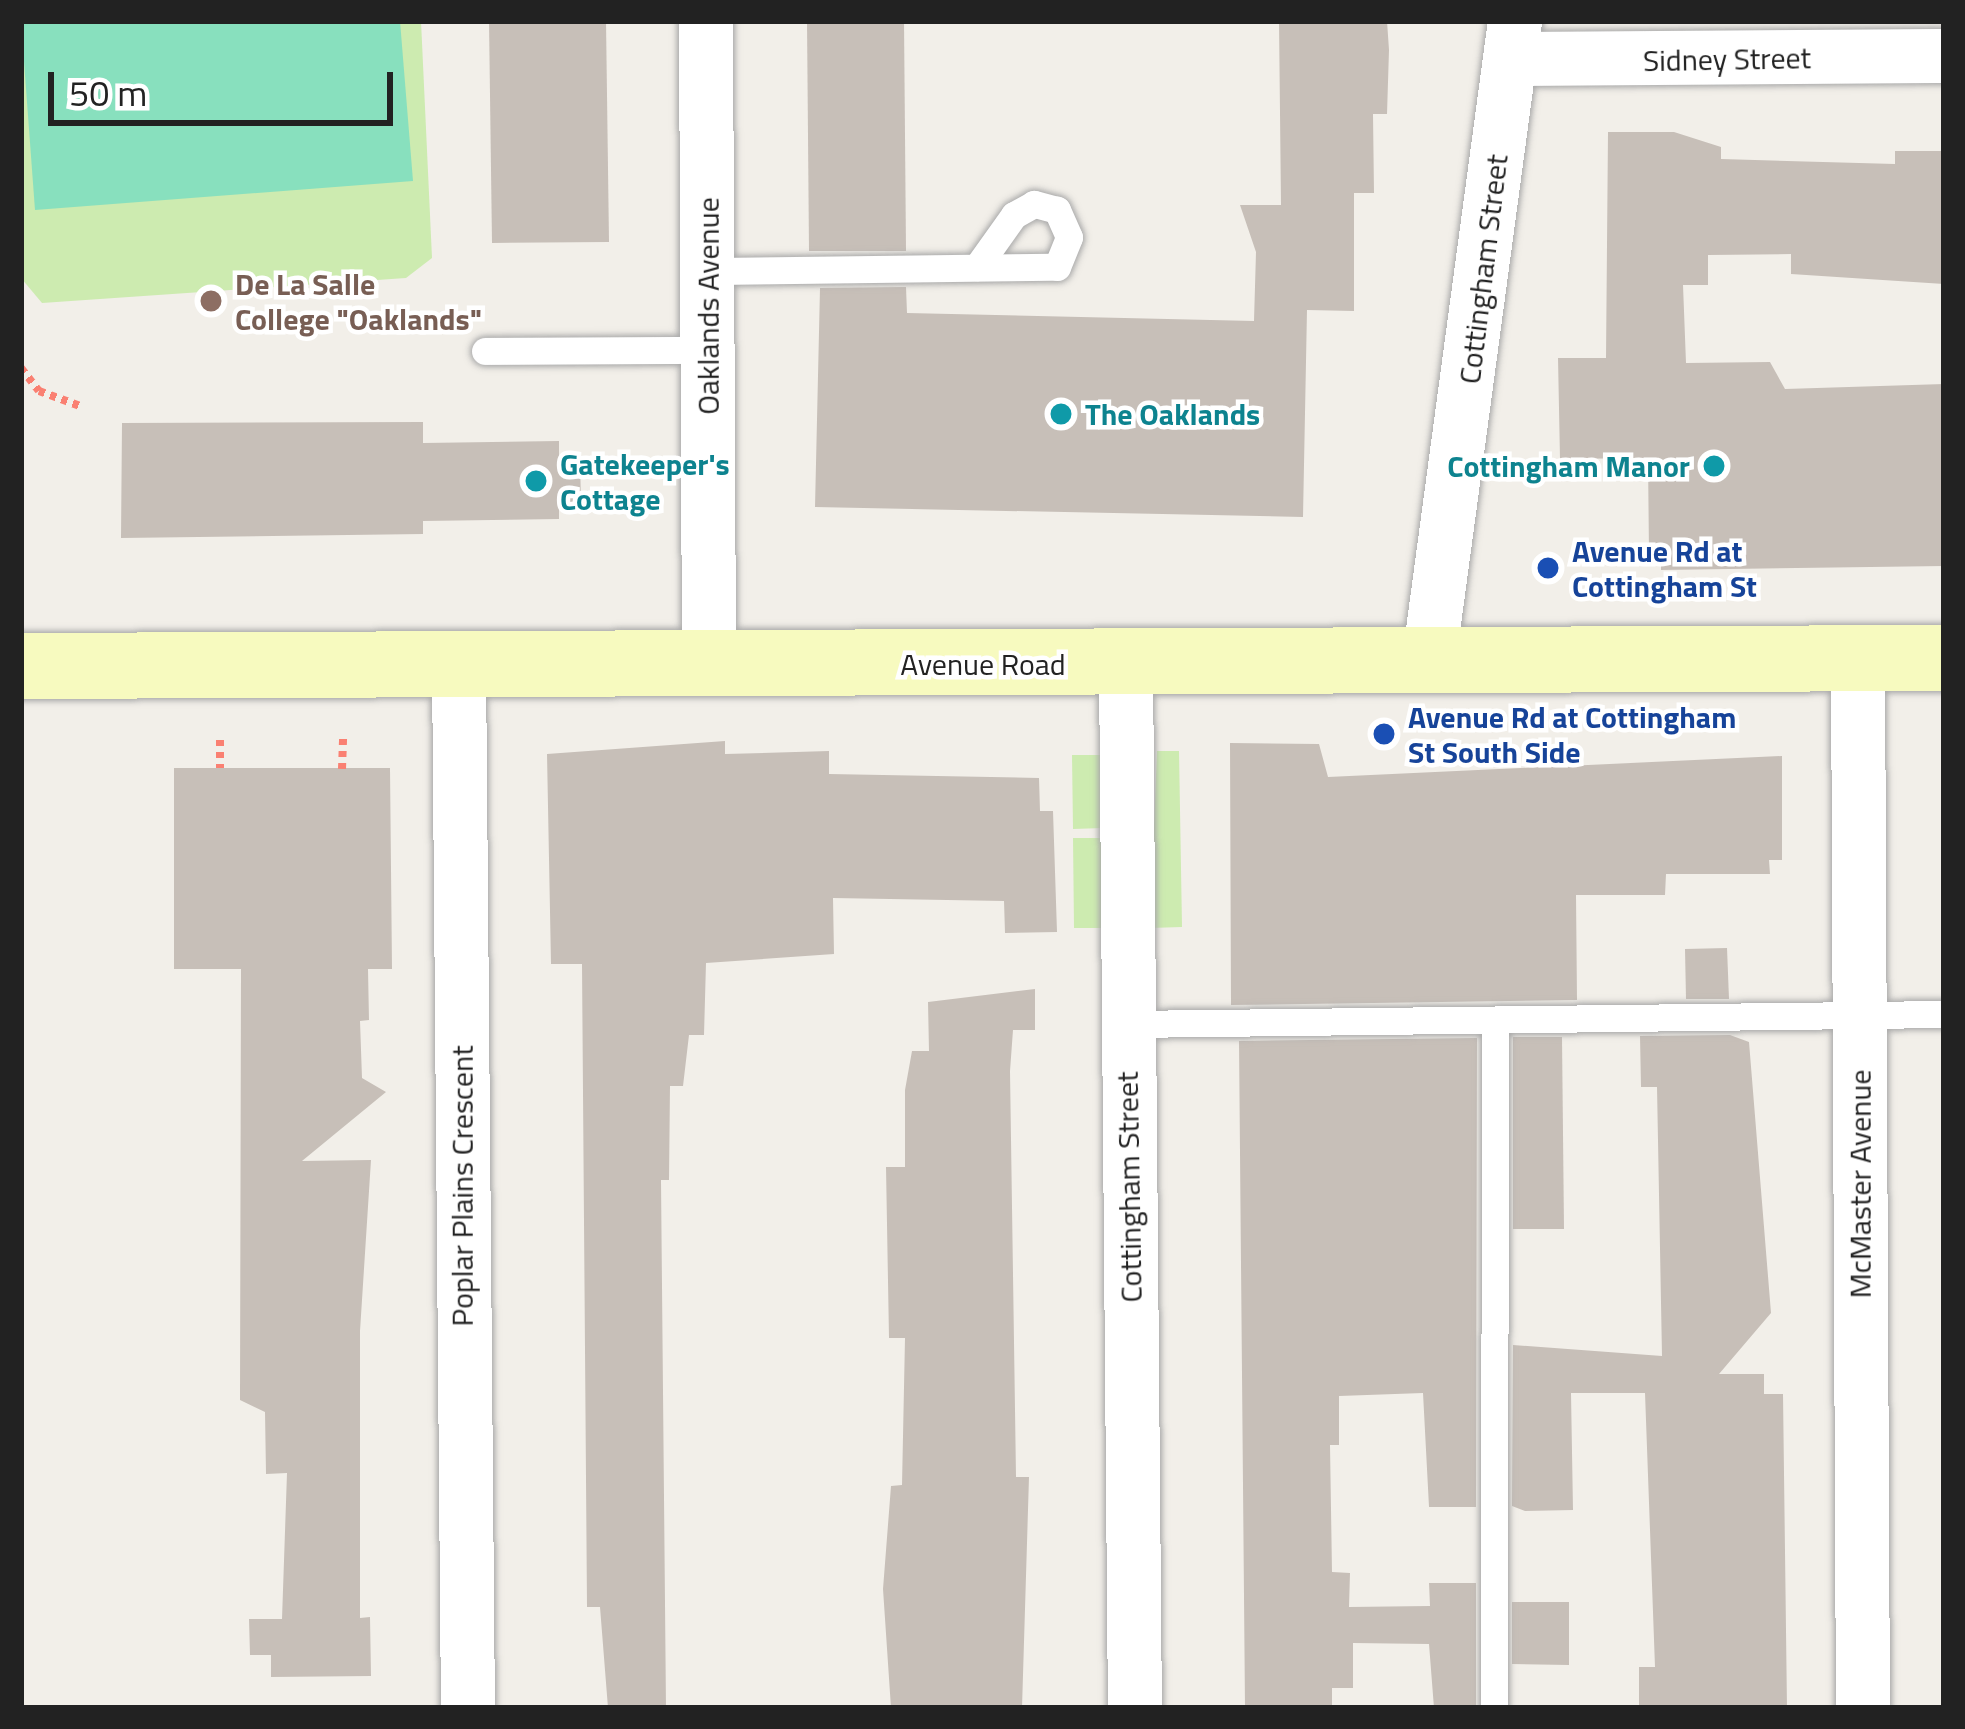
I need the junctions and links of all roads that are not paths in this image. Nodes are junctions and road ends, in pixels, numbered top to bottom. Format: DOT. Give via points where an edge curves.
graph roads {
  1 [pos="706,21"];
  2 [pos="1512,40"];
  3 [pos="1944,56"];
  4 [pos="977,267"];
  5 [pos="709,272"];
  6 [pos="709,350"];
  7 [pos="485,351"];
  8 [pos="1944,658"];
  9 [pos="1430,660"];
  10 [pos="1858,660"];
  11 [pos="709,662"];
  12 [pos="459,663"];
  13 [pos="1126,665"];
  14 [pos="21,666"];
  15 [pos="1944,1014"];
  16 [pos="1859,1017"];
  17 [pos="1496,1021"];
  18 [pos="1127,1024"];
  19 [pos="468,1708"];
  20 [pos="1135,1708"];
  21 [pos="1494,1708"];
  22 [pos="1864,1708"];
  1 -- 5 [label="street, Oaklands Avenue"];
  2 -- 3 [label="street, Sidney Street"];
  2 -- 9 [label="street, Cottingham Street"];
  4 -- 5 [label="lane"];
  5 -- 6 [label="street, Oaklands Avenue"];
  6 -- 7 [label="lane"];
  6 -- 11 [label="street, Oaklands Avenue"];
  8 -- 10 [label="main road, Avenue Road"];
  9 -- 10 [label="main road, Avenue Road"];
  9 -- 13 [label="main road, Avenue Road"];
  10 -- 16 [label="street, McMaster Avenue"];
  11 -- 12 [label="main road, Avenue Road"];
  11 -- 13 [label="main road, Avenue Road"];
  12 -- 14 [label="main road, Avenue Road"];
  12 -- 19 [label="street, Poplar Plains Crescent"];
  13 -- 18 [label="street, Cottingham Street"];
  15 -- 16 [label="lane"];
  16 -- 17 [label="lane"];
  16 -- 22 [label="street, McMaster Avenue"];
  17 -- 18 [label="lane"];
  17 -- 21 [label="lane"];
  18 -- 20 [label="street, Cottingham Street"];
}
